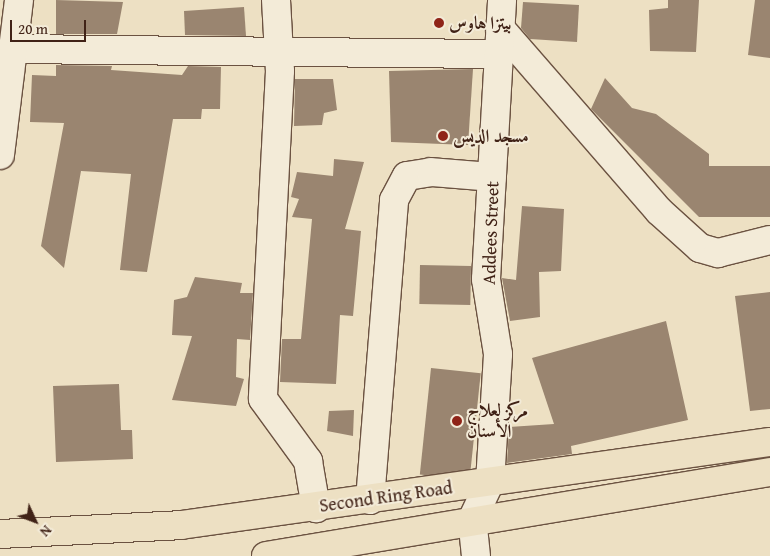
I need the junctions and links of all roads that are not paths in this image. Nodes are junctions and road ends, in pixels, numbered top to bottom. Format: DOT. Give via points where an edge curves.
graph roads {
  1 [pos="20,0"];
  2 [pos="276,0"];
  3 [pos="502,0"];
  4 [pos="500,28"];
  5 [pos="14,50"];
  6 [pos="278,53"];
  7 [pos="499,54"];
  8 [pos="0,155"];
  9 [pos="492,177"];
  10 [pos="770,240"];
  11 [pos="770,442"];
  12 [pos="770,472"];
  13 [pos="490,482"];
  14 [pos="370,500"];
  15 [pos="316,508"];
  16 [pos="472,520"];
  17 [pos="0,534"];
  18 [pos="266,556"];
  19 [pos="476,556"];
  1 -- 5 [label="street"];
  2 -- 6 [label="street"];
  3 -- 4 [label="street, Addees Street"];
  4 -- 7 [label="street, Addees Street"];
  4 -- 10 [label="street" via="659,211 700,248 718,252"];
  5 -- 6 [label="street"];
  5 -- 8 [label="street"];
  6 -- 7 [label="street"];
  6 -- 15 [label="street" via="263,399 308,461"];
  7 -- 9 [label="street, Addees Street"];
  9 -- 13 [label="street, Addees Street" via="486,279 498,354"];
  9 -- 14 [label="street" via="431,172 407,176 394,200"];
  11 -- 13 [label="main road, Second Ring Road"];
  12 -- 16 [label="main road, Second Ring Road"];
  13 -- 14 [label="main road, Second Ring Road"];
  13 -- 16 [label="street, Addees Street"];
  14 -- 15 [label="main road, Second Ring Road"];
  15 -- 17 [label="main road, Second Ring Road" via="181,525"];
  16 -- 18 [label="main road, Second Ring Road"];
  16 -- 19 [label="street"];
}
